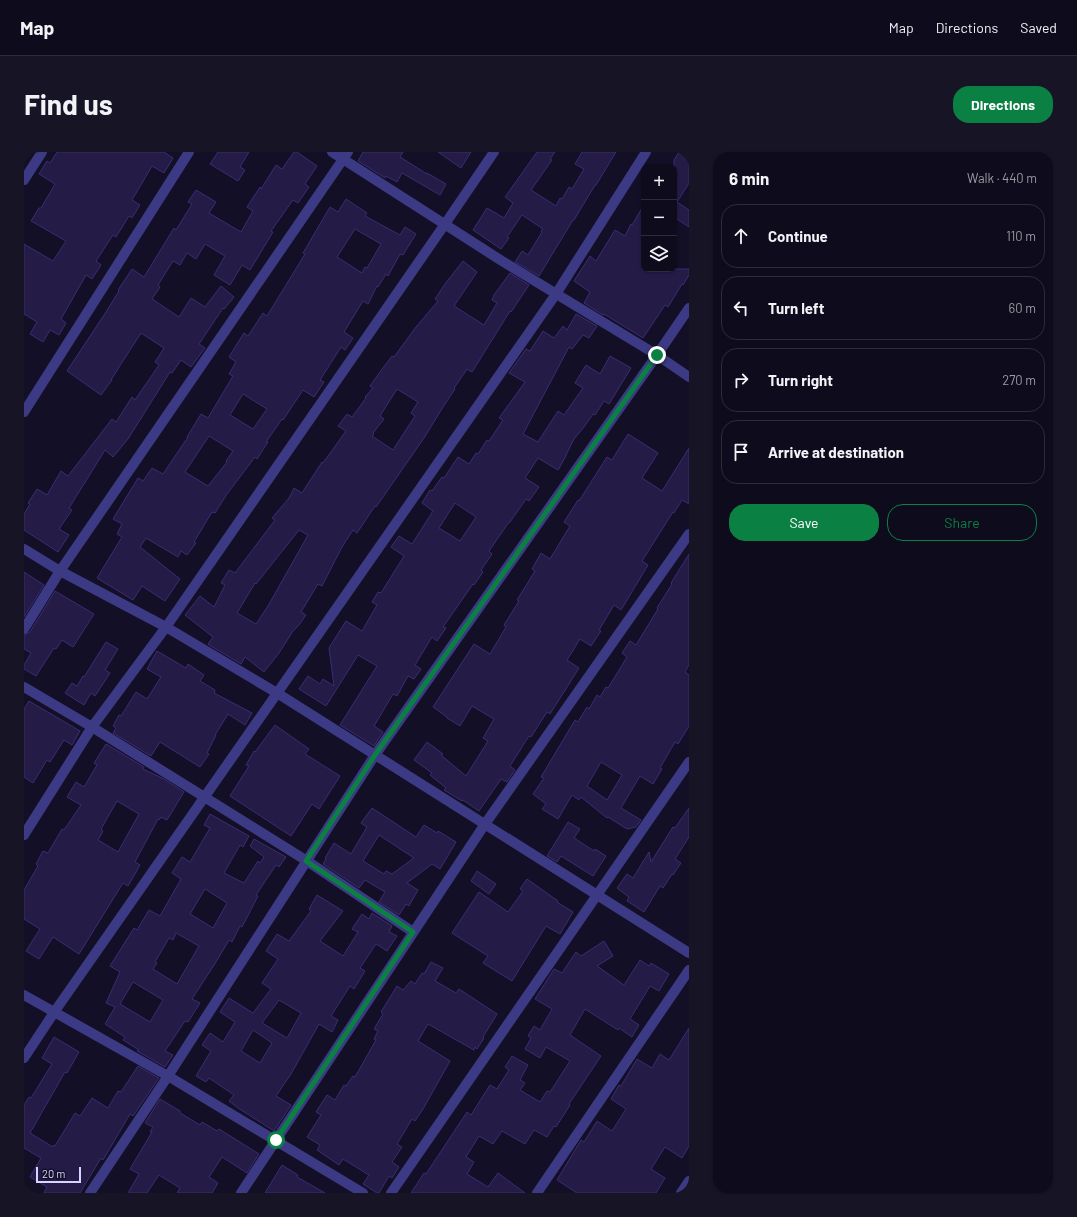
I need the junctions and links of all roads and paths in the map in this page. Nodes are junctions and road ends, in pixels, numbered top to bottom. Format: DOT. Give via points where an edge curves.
graph roads {
  1 [pos="42,152"];
  2 [pos="189,152"];
  3 [pos="332,152"];
  4 [pos="494,152"];
  5 [pos="646,152"];
  6 [pos="346,155"];
  7 [pos="24,180"];
  8 [pos="445,224"];
  9 [pos="556,294"];
  10 [pos="689,308"];
  11 [pos="657,355"];
  12 [pos="689,377"];
  13 [pos="24,412"];
  14 [pos="689,534"];
  15 [pos="24,549"];
  16 [pos="60,571"];
  17 [pos="166,627"];
  18 [pos="24,629"];
  19 [pos="24,687"];
  20 [pos="276,693"];
  21 [pos="92,727"];
  22 [pos="375,755"];
  23 [pos="689,762"];
  24 [pos="204,798"];
  25 [pos="485,824"];
  26 [pos="24,835"];
  27 [pos="306,861"];
  28 [pos="597,895"];
  29 [pos="413,932"];
  30 [pos="689,953"];
  31 [pos="689,970"];
  32 [pos="24,994"];
  33 [pos="55,1011"];
  34 [pos="24,1058"];
  35 [pos="168,1076"];
  36 [pos="276,1140"];
  37 [pos="689,1181"];
  38 [pos="90,1193"];
  39 [pos="241,1193"];
  40 [pos="363,1193"];
  41 [pos="391,1193"];
  42 [pos="536,1193"];
  43 [pos="681,1193"];
  1 -- 7 [label="street"];
  2 -- 13 [label="street"];
  3 -- 6 [label="street"];
  4 -- 8 [label="street"];
  5 -- 9 [label="street"];
  6 -- 8 [label="street"];
  6 -- 16 [label="street"];
  8 -- 9 [label="street"];
  8 -- 17 [label="street"];
  9 -- 11 [label="street"];
  9 -- 20 [label="street"];
  10 -- 11 [label="street"];
  11 -- 12 [label="street"];
  11 -- 22 [label="street"];
  14 -- 25 [label="street"];
  15 -- 16 [label="street"];
  16 -- 17 [label="street"];
  16 -- 18 [label="street"];
  17 -- 20 [label="street"];
  17 -- 21 [label="street"];
  19 -- 21 [label="street"];
  20 -- 22 [label="street"];
  20 -- 24 [label="street"];
  21 -- 24 [label="street"];
  21 -- 26 [label="street"];
  22 -- 25 [label="street"];
  22 -- 27 [label="street"];
  23 -- 28 [label="street"];
  24 -- 27 [label="street"];
  24 -- 33 [label="street"];
  25 -- 28 [label="street"];
  25 -- 29 [label="street"];
  27 -- 29 [label="street"];
  27 -- 35 [label="street"];
  28 -- 30 [label="street"];
  28 -- 41 [label="street"];
  29 -- 36 [label="street"];
  31 -- 42 [label="street"];
  32 -- 33 [label="street"];
  33 -- 34 [label="street"];
  33 -- 35 [label="street"];
  35 -- 36 [label="street"];
  35 -- 38 [label="street"];
  36 -- 39 [label="street"];
  36 -- 40 [label="street"];
  37 -- 43 [label="street"];
}
